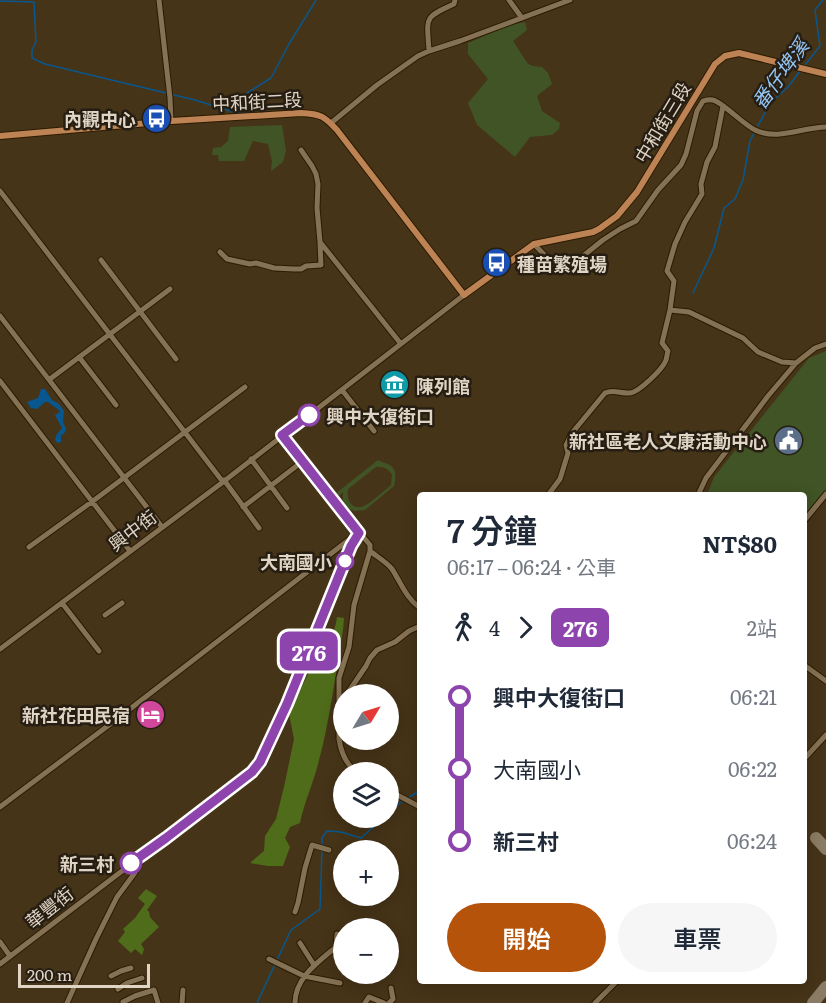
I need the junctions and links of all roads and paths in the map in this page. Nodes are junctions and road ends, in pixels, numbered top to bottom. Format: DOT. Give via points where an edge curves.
graph roads {
  1 [pos="159,0"];
  2 [pos="455,0"];
  3 [pos="508,0"];
  4 [pos="570,0"];
  5 [pos="522,18"];
  6 [pos="429,51"];
  7 [pos="826,74"];
  8 [pos="723,106"];
  9 [pos="171,121"];
  10 [pos="331,123"];
  11 [pos="826,127"];
  12 [pos="0,136"];
  13 [pos="301,150"];
  14 [pos="0,191"];
  15 [pos="321,242"];
  16 [pos="534,244"];
  17 [pos="220,252"];
  18 [pos="101,260"];
  19 [pos="170,289"];
  20 [pos="464,295"];
  21 [pos="670,310"];
  22 [pos="140,311"];
  23 [pos="0,316"];
  24 [pos="110,334"];
  25 [pos="401,344"];
  26 [pos="826,344"];
  27 [pos="79,357"];
  28 [pos="176,359"];
  29 [pos="796,363"];
  30 [pos="50,380"];
  31 [pos="0,381"];
  32 [pos="245,387"];
  33 [pos="342,390"];
  34 [pos="116,405"];
  35 [pos="374,431"];
  36 [pos="185,432"];
  37 [pos="282,435"];
  38 [pos="252,459"];
  39 [pos="303,461"];
  40 [pos="125,477"];
  41 [pos="223,481"];
  42 [pos="271,486"];
  43 [pos="550,492"];
  44 [pos="699,492"];
  45 [pos="826,494"];
  46 [pos="93,501"];
  47 [pos="243,507"];
  48 [pos="287,508"];
  49 [pos="807,517"];
  50 [pos="162,527"];
  51 [pos="259,528"];
  52 [pos="359,533"];
  53 [pos="29,547"];
  54 [pos="130,551"];
  55 [pos="370,551"];
  56 [pos="62,603"];
  57 [pos="122,603"];
  58 [pos="417,606"];
  59 [pos="105,615"];
  60 [pos="417,627"];
  61 [pos="0,649"];
  62 [pos="99,651"];
  63 [pos="807,666"];
  64 [pos="826,681"];
  65 [pos="339,684"];
  66 [pos="354,684"];
  67 [pos="826,735"];
  68 [pos="807,756"];
  69 [pos="399,795"];
  70 [pos="417,804"];
  71 [pos="0,807"];
  72 [pos="329,850"];
  73 [pos="144,853"];
  74 [pos="295,912"];
  75 [pos="0,942"];
  76 [pos="300,943"];
  77 [pos="333,949"];
  78 [pos="10,956"];
  79 [pos="269,959"];
  80 [pos="0,964"];
  81 [pos="314,965"];
  82 [pos="131,968"];
  83 [pos="111,976"];
  84 [pos="304,976"];
  85 [pos="142,978"];
  86 [pos="333,982"];
  87 [pos="614,984"];
  88 [pos="391,988"];
  89 [pos="118,989"];
  90 [pos="183,990"];
  91 [pos="123,1002"];
  92 [pos="67,1003"];
  93 [pos="158,1003"];
  94 [pos="182,1003"];
  95 [pos="295,1003"];
  96 [pos="365,1003"];
  97 [pos="384,1003"];
  98 [pos="389,1003"];
  99 [pos="595,1003"];
  1 -- 9 [label="street"];
  2 -- 6 [label="street" via="430,19"];
  3 -- 5 [label="street"];
  4 -- 5 [label="street"];
  5 -- 6 [label="street"];
  6 -- 10 [label="street" via="377,85"];
  7 -- 16 [label="main road, 中和街三段" via="738,52 725,56 700,86 637,192 617,216 593,232"];
  8 -- 11 [label="street" via="765,135"];
  8 -- 16 [label="street, 中和街三段" via="712,100 703,101 681,165 636,221 620,228 568,268 560,269"];
  8 -- 21 [label="street" via="715,147 701,184 702,194 675,244 667,271 674,281"];
  9 -- 10 [label="main road, 中和街二段" via="301,113 322,116"];
  9 -- 12 [label="main road, 中和街二段"];
  10 -- 20 [label="main road"];
  13 -- 15 [label="street" via="316,174"];
  14 -- 24 [label="street"];
  15 -- 17 [label="street" via="321,265 301,268 279,269 241,262 227,259"];
  15 -- 25 [label="street"];
  16 -- 20 [label="main road, 中和街三段"];
  18 -- 22 [label="street"];
  19 -- 22 [label="street"];
  20 -- 25 [label="street, 興中街"];
  21 -- 29 [label="street" via="689,312 743,338 758,352"];
  21 -- 43 [label="street" via="662,343 668,351 666,361 636,391 605,393 572,433 560,479"];
  22 -- 24 [label="street"];
  22 -- 28 [label="street"];
  23 -- 30 [label="street"];
  24 -- 27 [label="street"];
  24 -- 36 [label="street"];
  25 -- 33 [label="street, 興中街"];
  26 -- 29 [label="street"];
  27 -- 30 [label="street"];
  27 -- 34 [label="street"];
  29 -- 44 [label="street" via="706,478"];
  30 -- 40 [label="street"];
  31 -- 46 [label="street"];
  32 -- 36 [label="street"];
  33 -- 35 [label="street"];
  33 -- 37 [label="street, 興中街"];
  36 -- 40 [label="street"];
  36 -- 41 [label="street"];
  37 -- 38 [label="street, 興中街"];
  37 -- 39 [label="street"];
  38 -- 41 [label="street, 興中街"];
  38 -- 42 [label="street"];
  39 -- 42 [label="street"];
  39 -- 52 [label="street"];
  40 -- 46 [label="street"];
  40 -- 50 [label="street"];
  41 -- 47 [label="street"];
  41 -- 50 [label="street, 興中街"];
  42 -- 47 [label="street"];
  42 -- 48 [label="street"];
  45 -- 49 [label="street"];
  46 -- 53 [label="street"];
  46 -- 54 [label="street"];
  47 -- 51 [label="street"];
  50 -- 54 [label="street, 興中街"];
  52 -- 55 [label="street" via="370,545"];
  52 -- 71 [label="street"];
  52 -- 73 [label="street, 華豐街" via="260,762"];
  54 -- 56 [label="street, 興中街"];
  55 -- 58 [label="street" via="390,566"];
  55 -- 65 [label="street" via="354,605"];
  56 -- 61 [label="street, 興中街"];
  56 -- 62 [label="street"];
  57 -- 59 [label="street"];
  60 -- 66 [label="street" via="377,650"];
  63 -- 64 [label="street"];
  67 -- 68 [label="street"];
  69 -- 70 [label="street"];
  72 -- 74 [label="street" via="312,845"];
  73 -- 78 [label="street, 華豐街"];
  73 -- 92 [label="street" via="117,897"];
  75 -- 78 [label="street"];
  76 -- 81 [label="street"];
  77 -- 81 [label="street"];
  78 -- 80 [label="street, 華豐街"];
  79 -- 84 [label="street"];
  81 -- 84 [label="street"];
  82 -- 83 [label="street"];
  84 -- 86 [label="street"];
  84 -- 95 [label="street"];
  85 -- 89 [label="street"];
  87 -- 99 [label="street"];
  88 -- 98 [label="street" via="393,999"];
  90 -- 94 [label="street"];
  91 -- 93 [label="street" via="154,990"];
  96 -- 97 [label="street" via="369,997"];
}
